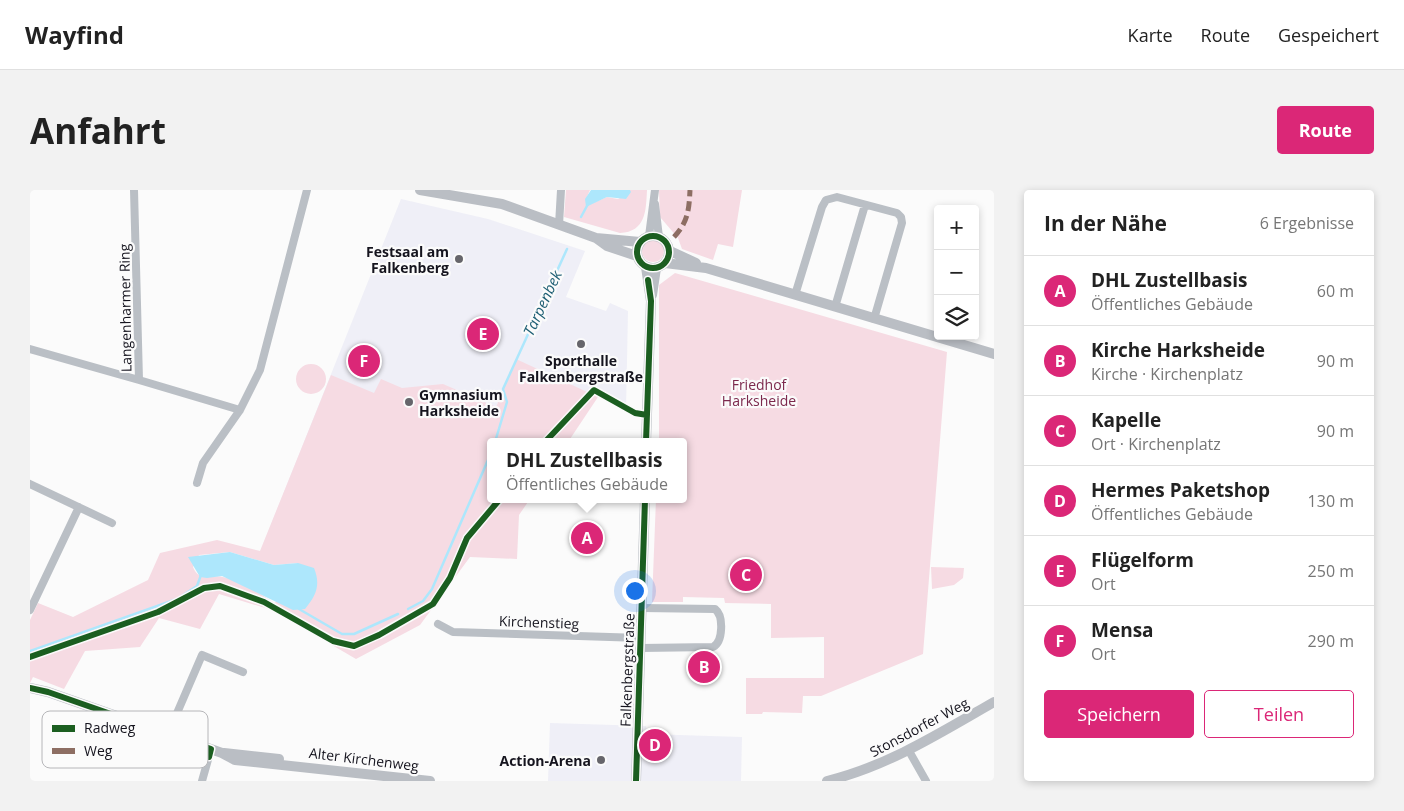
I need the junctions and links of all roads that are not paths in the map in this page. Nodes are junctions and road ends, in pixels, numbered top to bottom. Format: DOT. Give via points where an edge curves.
graph roads {
  1 [pos="134,190"];
  2 [pos="306,190"];
  3 [pos="420,190"];
  4 [pos="561,190"];
  5 [pos="654,190"];
  6 [pos="654,200"];
  7 [pos="865,204"];
  8 [pos="559,225"];
  9 [pos="660,236"];
  10 [pos="596,238"];
  11 [pos="644,239"];
  12 [pos="670,251"];
  13 [pos="637,256"];
  14 [pos="656,266"];
  15 [pos="706,268"];
  16 [pos="796,295"];
  17 [pos="835,307"];
  18 [pos="874,319"];
  19 [pos="30,349"];
  20 [pos="994,354"];
  21 [pos="139,380"];
  22 [pos="240,410"];
  23 [pos="646,438"];
  24 [pos="197,483"];
  25 [pos="30,484"];
  26 [pos="645,503"];
  27 [pos="79,507"];
  28 [pos="112,523"];
  29 [pos="642,608"];
  30 [pos="30,610"];
  31 [pos="438,624"];
  32 [pos="641,643"];
  33 [pos="243,672"];
  34 [pos="30,681"];
  35 [pos="30,688"];
  36 [pos="48,692"];
  37 [pos="994,702"];
  38 [pos="102,711"];
  39 [pos="178,711"];
  40 [pos="208,748"];
  41 [pos="211,749"];
  42 [pos="909,751"];
  43 [pos="208,760"];
  44 [pos="206,768"];
  45 [pos="202,781"];
  46 [pos="430,781"];
  47 [pos="636,781"];
  48 [pos="827,781"];
  49 [pos="926,781"];
  1 -- 21 [label="street, Langenharmer Ring"];
  2 -- 22 [label="street" via="266,352"];
  3 -- 8 [label="main road" via="503,212 522,213"];
  4 -- 8 [label="street"];
  5 -- 6 [label="street"];
  6 -- 9 [label="street"];
  6 -- 11 [label="street"];
  7 -- 16 [label="street" via="836,197 824,203"];
  7 -- 17 [label="street"];
  7 -- 18 [label="street" via="897,213 903,221"];
  8 -- 10 [label="main road"];
  9 -- 11 [label="main road"];
  9 -- 12 [label="main road"];
  10 -- 11 [label="main road"];
  10 -- 13 [label="main road" via="606,246"];
  11 -- 13 [label="main road"];
  12 -- 14 [label="main road"];
  12 -- 15 [label="main road"];
  13 -- 14 [label="main road"];
  14 -- 15 [label="main road"];
  14 -- 23 [label="main road" via="651,301"];
  15 -- 16 [label="main road"];
  16 -- 17 [label="main road"];
  17 -- 18 [label="main road"];
  18 -- 20 [label="main road"];
  19 -- 21 [label="street"];
  21 -- 22 [label="street, Langenharmer Ring"];
  22 -- 24 [label="street" via="205,460"];
  25 -- 27 [label="street"];
  26 -- 29 [label="main road, Falkenbergstraße"];
  27 -- 28 [label="street"];
  27 -- 30 [label="street"];
  29 -- 32 [label="main road, Falkenbergstraße"];
  29 -- 32 [label="street, Kirchenstieg" via="715,609 720,615 720,639 713,647"];
  31 -- 32 [label="street, Kirchenstieg" via="453,632"];
  32 -- 47 [label="main road, Falkenbergstraße"];
  33 -- 39 [label="street" via="202,654"];
  34 -- 36 [label="main road, Alter Kirchenweg"];
  35 -- 36 [label="main road, Alter Kirchenweg"];
  36 -- 38 [label="main road, Alter Kirchenweg"];
  37 -- 42 [label="main road, Stonsdorfer Weg"];
  40 -- 41 [label="main road, Alter Kirchenweg"];
  41 -- 43 [label="street"];
  41 -- 46 [label="main road, Alter Kirchenweg" via="235,760 255,763"];
  42 -- 48 [label="main road, Stonsdorfer Weg"];
  42 -- 49 [label="street"];
  44 -- 45 [label="street"];
}
